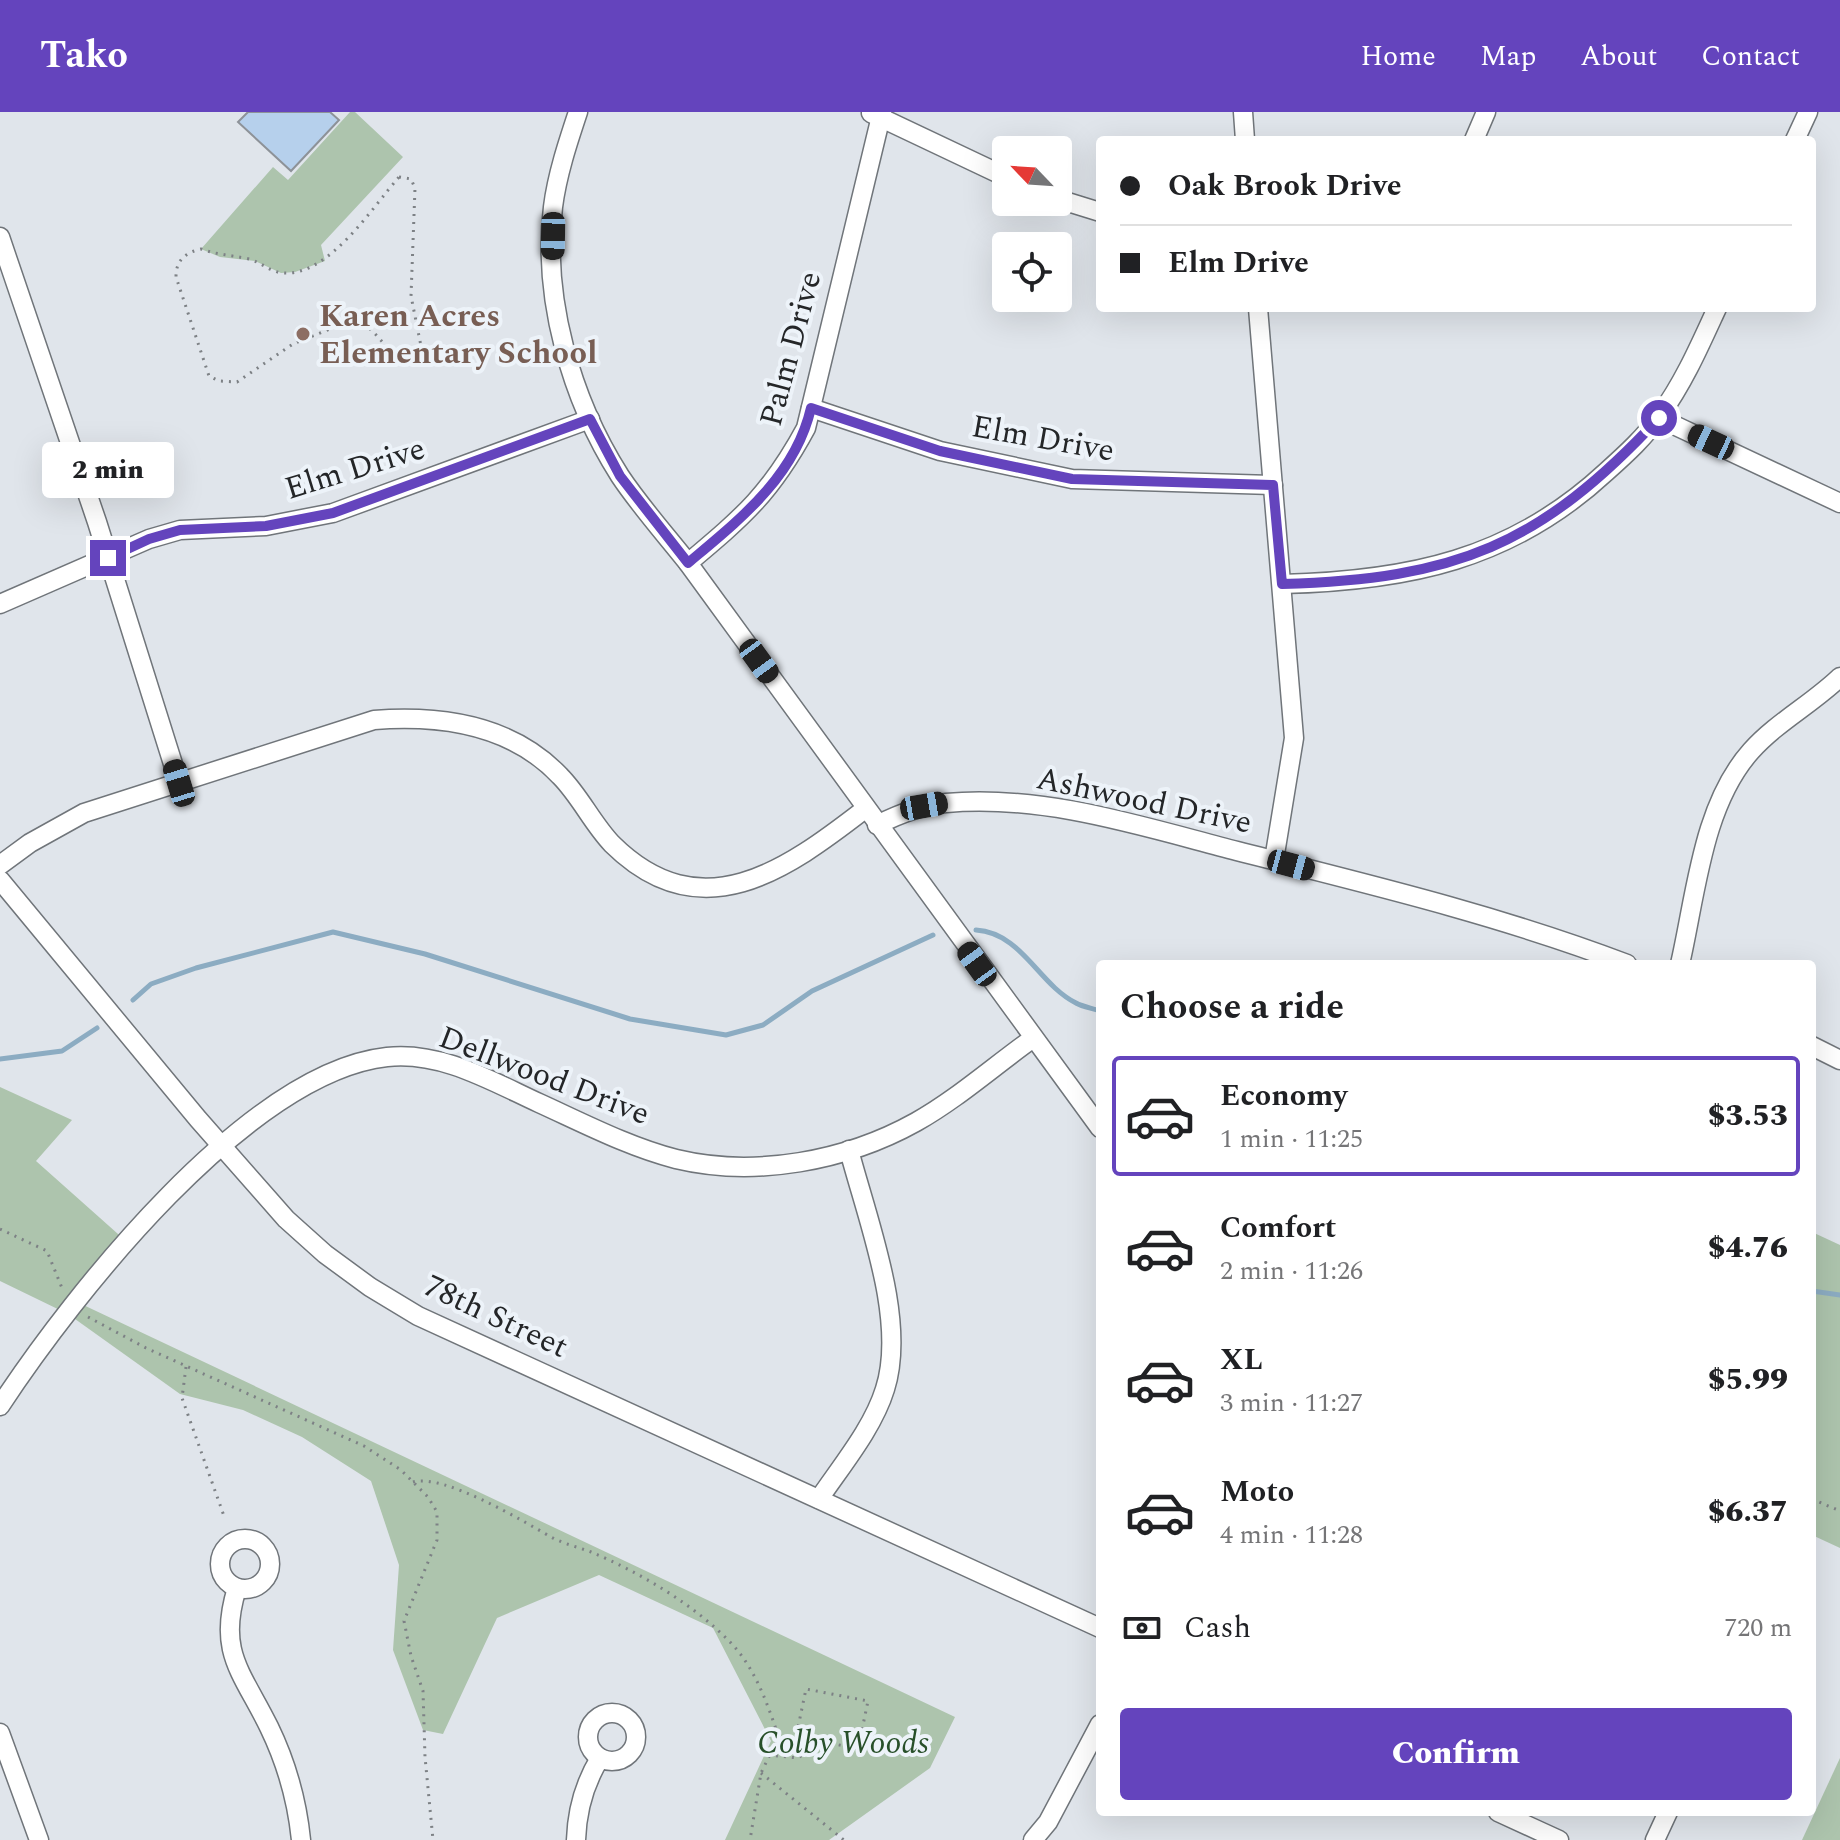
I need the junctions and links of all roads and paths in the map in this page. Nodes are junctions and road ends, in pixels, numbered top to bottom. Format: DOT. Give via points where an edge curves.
graph roads {
  1 [pos="578,112"];
  2 [pos="1243,112"];
  3 [pos="1486,112"];
  4 [pos="1808,112"];
  5 [pos="878,114"];
  6 [pos="1245,136"];
  7 [pos="1476,136"];
  8 [pos="1797,136"];
  9 [pos="992,170"];
  10 [pos="1072,203"];
  11 [pos="1096,211"];
  12 [pos="0,237"];
  13 [pos="181,295"];
  14 [pos="1258,312"];
  15 [pos="1715,312"];
  16 [pos="811,408"];
  17 [pos="1659,418"];
  18 [pos="590,419"];
  19 [pos="1273,485"];
  20 [pos="1840,503"];
  21 [pos="108,558"];
  22 [pos="688,563"];
  23 [pos="1282,584"];
  24 [pos="0,604"];
  25 [pos="1840,677"];
  26 [pos="179,783"];
  27 [pos="865,809"];
  28 [pos="877,825"];
  29 [pos="1274,860"];
  30 [pos="0,865"];
  31 [pos="0,880"];
  32 [pos="1615,960"];
  33 [pos="1681,960"];
  34 [pos="1032,1039"];
  35 [pos="1816,1048"];
  36 [pos="1840,1060"];
  37 [pos="1096,1123"];
  38 [pos="222,1147"];
  39 [pos="849,1150"];
  40 [pos="0,1229"];
  41 [pos="75,1305"];
  42 [pos="186,1367"];
  43 [pos="0,1406"];
  44 [pos="413,1482"];
  45 [pos="819,1499"];
  46 [pos="1816,1501"];
  47 [pos="1840,1511"];
  48 [pos="224,1516"];
  49 [pos="237,1588"];
  50 [pos="1096,1626"];
  51 [pos="1096,1732"];
  52 [pos="0,1733"];
  53 [pos="811,1739"];
  54 [pos="768,1755"];
  55 [pos="600,1758"];
  56 [pos="761,1773"];
  57 [pos="1507,1816"];
  58 [pos="1666,1816"];
  59 [pos="39,1840"];
  60 [pos="301,1840"];
  61 [pos="433,1840"];
  62 [pos="576,1840"];
  63 [pos="750,1840"];
  64 [pos="844,1840"];
  65 [pos="1033,1840"];
  66 [pos="1559,1840"];
  67 [pos="1655,1840"];
  1 -- 18 [label="street" via="553,207 552,265 566,353"];
  2 -- 6 [label="street"];
  3 -- 7 [label="street"];
  4 -- 8 [label="street"];
  5 -- 9 [label="street"];
  5 -- 16 [label="street, Palm Drive"];
  10 -- 11 [label="street"];
  12 -- 21 [label="street"];
  13 -- 13 [label="path" via="176,267 184,255 201,249 255,261 281,273 325,261 399,177 411,179 411,296 422,351 415,362 400,359 376,332 355,319 293,344 237,382 219,381 204,367"];
  14 -- 19 [label="street"];
  15 -- 17 [label="street"];
  16 -- 19 [label="street, Elm Drive" via="940,451 1072,479"];
  16 -- 22 [label="street, Palm Drive" via="781,473 748,513"];
  17 -- 20 [label="street"];
  17 -- 23 [label="street" via="1589,488 1517,536 1453,563 1407,575"];
  18 -- 21 [label="street, Elm Drive" via="333,513 266,526 180,530"];
  18 -- 22 [label="street" via="620,476"];
  19 -- 23 [label="street"];
  21 -- 24 [label="street, Elm Drive"];
  21 -- 26 [label="street"];
  22 -- 27 [label="street"];
  23 -- 29 [label="street" via="1294,738"];
  25 -- 33 [label="street" via="1759,743 1727,787 1711,828"];
  26 -- 27 [label="street" via="374,720 417,716 460,722 501,736 559,775 612,844 641,867 667,881 715,887 747,883 794,863"];
  26 -- 30 [label="street" via="84,813"];
  27 -- 28 [label="street"];
  28 -- 29 [label="street, Ashwood Drive" via="900,813 944,803 1002,804 1091,815"];
  28 -- 34 [label="street"];
  29 -- 32 [label="street, Ashwood Drive" via="1519,927"];
  31 -- 38 [label="street, 78th Street"];
  34 -- 37 [label="street"];
  34 -- 39 [label="street, Dellwood Drive" via="919,1120"];
  35 -- 36 [label="street"];
  38 -- 39 [label="street, Dellwood Drive" via="315,1078 351,1063 389,1056 435,1059 675,1158 746,1166 801,1163"];
  38 -- 41 [label="street, Dellwood Drive" via="159,1207"];
  38 -- 45 [label="street, 78th Street" via="286,1219 370,1287 418,1316"];
  39 -- 45 [label="street" via="887,1297 892,1360 885,1391 869,1423"];
  40 -- 41 [label="path" via="47,1251 62,1290"];
  41 -- 42 [label="path" via="87,1317"];
  41 -- 43 [label="street, Dellwood Drive"];
  42 -- 44 [label="path" via="364,1446"];
  42 -- 48 [label="path" via="182,1398"];
  44 -- 54 [label="path" via="424,1478 448,1485 516,1515 646,1581 704,1619 743,1656 754,1675 777,1732"];
  44 -- 61 [label="path" via="437,1512 439,1526 404,1621 423,1691"];
  45 -- 50 [label="street, 78th Street"];
  46 -- 47 [label="path"];
  49 -- 60 [label="street" via="229,1613 229,1645 238,1675 282,1756"];
  51 -- 65 [label="street"];
  52 -- 59 [label="street"];
  53 -- 53 [label="path" via="796,1737 806,1689 868,1701 858,1749"];
  53 -- 54 [label="path" via="798,1758"];
  54 -- 56 [label="path"];
  55 -- 62 [label="street" via="577,1814"];
  56 -- 63 [label="path"];
  56 -- 64 [label="path"];
  57 -- 66 [label="street"];
  58 -- 67 [label="street"];
}
